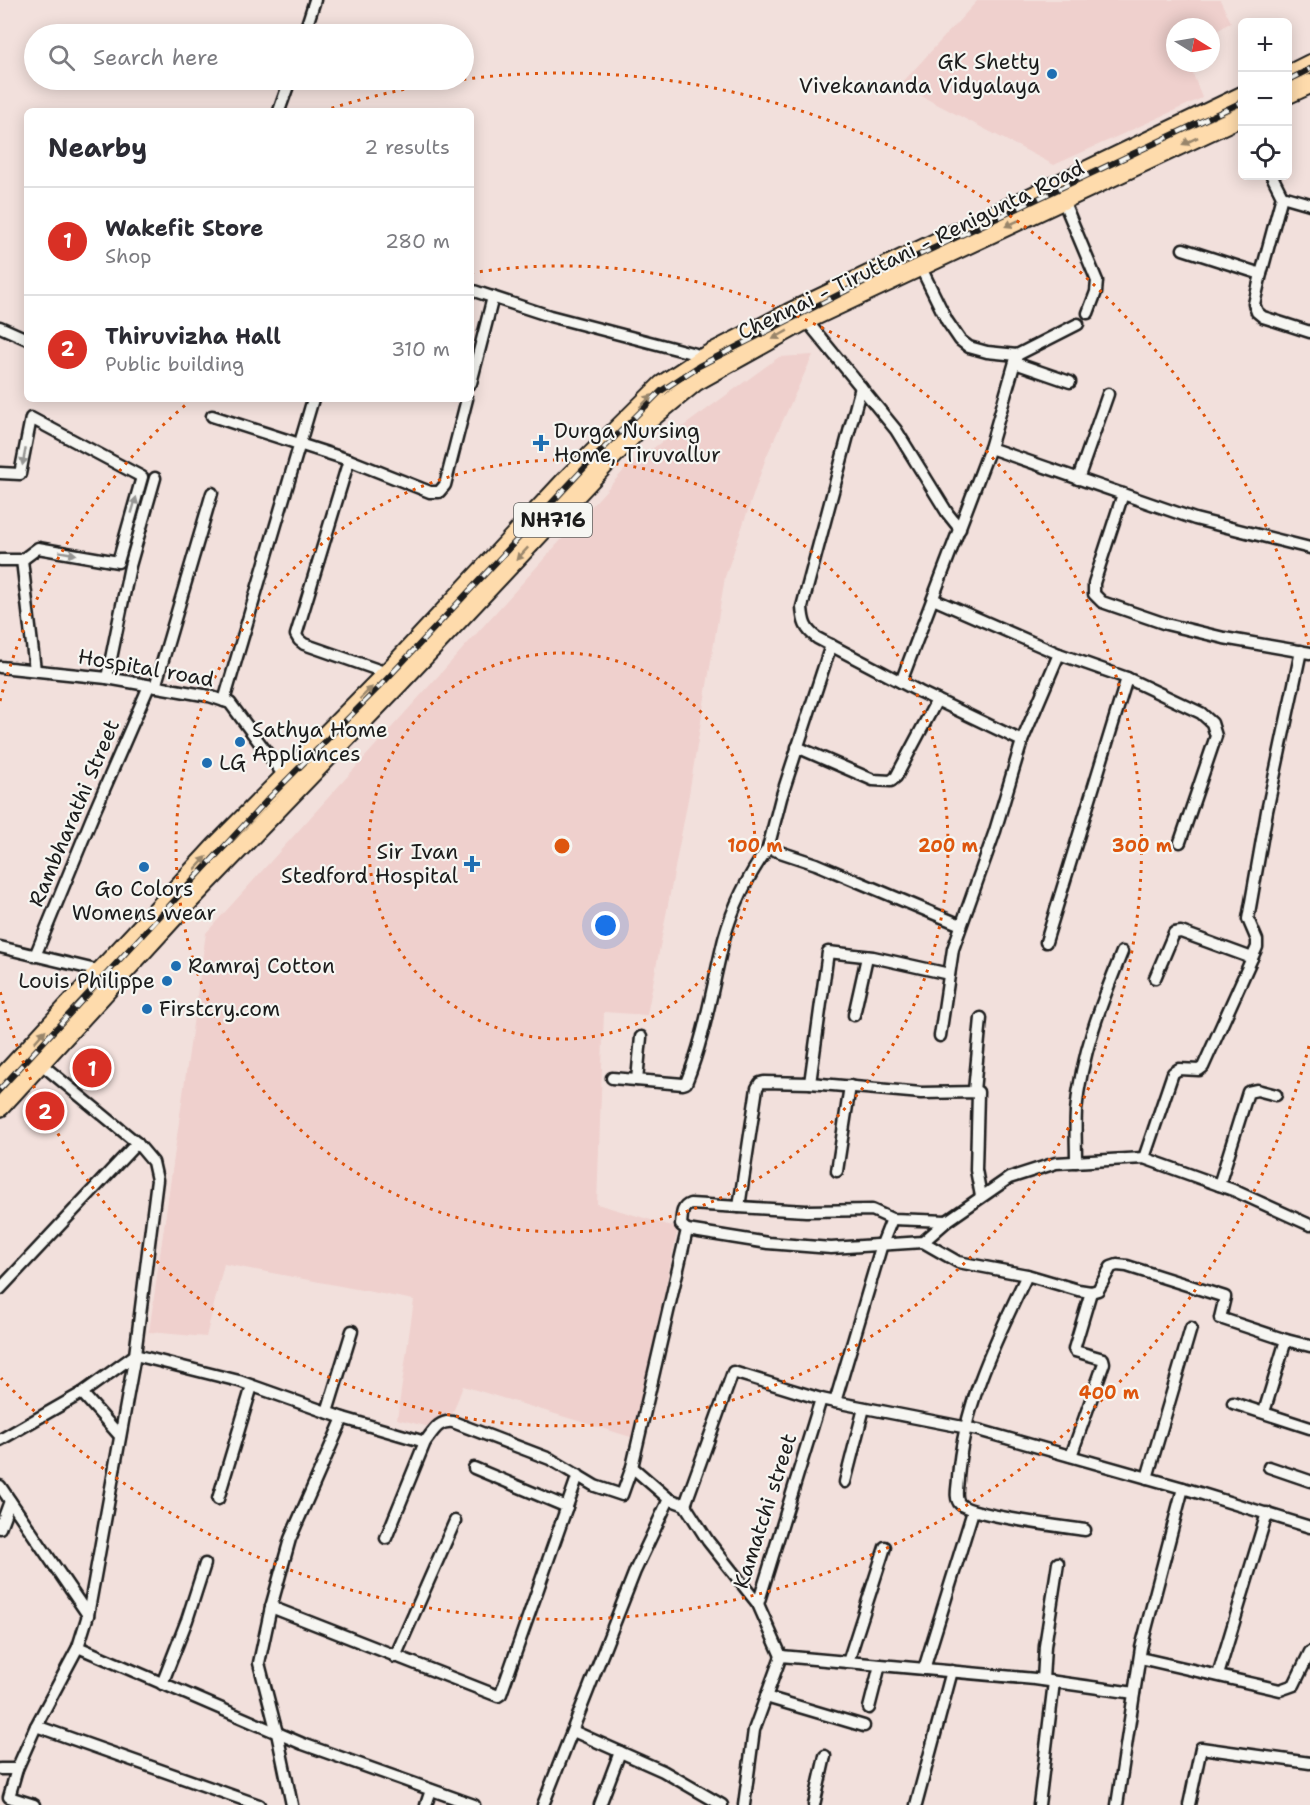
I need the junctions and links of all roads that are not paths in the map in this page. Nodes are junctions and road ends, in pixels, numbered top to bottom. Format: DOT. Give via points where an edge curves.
graph roads {
  1 [pos="315,0"];
  2 [pos="307,24"];
  3 [pos="1310,64"];
  4 [pos="1292,73"];
  5 [pos="1310,84"];
  6 [pos="286,90"];
  7 [pos="1292,92"];
  8 [pos="1238,98"];
  9 [pos="280,108"];
  10 [pos="1238,118"];
  11 [pos="1274,180"];
  12 [pos="1282,196"];
  13 [pos="1063,200"];
  14 [pos="1310,204"];
  15 [pos="1183,249"];
  16 [pos="920,266"];
  17 [pos="1261,274"];
  18 [pos="474,291"];
  19 [pos="493,297"];
  20 [pos="1088,313"];
  21 [pos="806,320"];
  22 [pos="1078,324"];
  23 [pos="0,327"];
  24 [pos="1310,332"];
  25 [pos="24,338"];
  26 [pos="1016,359"];
  27 [pos="710,364"];
  28 [pos="474,372"];
  29 [pos="1070,382"];
  30 [pos="861,387"];
  31 [pos="1108,394"];
  32 [pos="312,402"];
  33 [pos="466,402"];
  34 [pos="212,416"];
  35 [pos="300,444"];
  36 [pos="990,448"];
  37 [pos="349,460"];
  38 [pos="0,473"];
  39 [pos="155,478"];
  40 [pos="1078,479"];
  41 [pos="212,493"];
  42 [pos="1123,495"];
  43 [pos="960,529"];
  44 [pos="1310,548"];
  45 [pos="0,560"];
  46 [pos="22,560"];
  47 [pos="933,598"];
  48 [pos="831,645"];
  49 [pos="1306,652"];
  50 [pos="1059,654"];
  51 [pos="0,667"];
  52 [pos="35,670"];
  53 [pos="387,673"];
  54 [pos="107,678"];
  55 [pos="1127,678"];
  56 [pos="901,682"];
  57 [pos="152,686"];
  58 [pos="937,700"];
  59 [pos="224,701"];
  60 [pos="1022,741"];
  61 [pos="797,747"];
  62 [pos="285,777"];
  63 [pos="1180,842"];
  64 [pos="768,848"];
  65 [pos="961,925"];
  66 [pos="1046,942"];
  67 [pos="0,946"];
  68 [pos="1122,952"];
  69 [pos="35,956"];
  70 [pos="867,957"];
  71 [pos="1252,958"];
  72 [pos="100,971"];
  73 [pos="949,974"];
  74 [pos="1155,978"];
  75 [pos="114,983"];
  76 [pos="854,1016"];
  77 [pos="981,1018"];
  78 [pos="940,1036"];
  79 [pos="641,1037"];
  80 [pos="40,1063"];
  81 [pos="612,1078"];
  82 [pos="0,1080"];
  83 [pos="637,1080"];
  84 [pos="810,1083"];
  85 [pos="850,1086"];
  86 [pos="974,1091"];
  87 [pos="1276,1095"];
  88 [pos="2,1101"];
  89 [pos="137,1143"];
  90 [pos="1144,1158"];
  91 [pos="1076,1162"];
  92 [pos="837,1171"];
  93 [pos="1219,1185"];
  94 [pos="981,1196"];
  95 [pos="739,1207"];
  96 [pos="892,1219"];
  97 [pos="947,1221"];
  98 [pos="1310,1225"];
  99 [pos="687,1230"];
  100 [pos="923,1242"];
  101 [pos="882,1244"];
  102 [pos="1027,1275"];
  103 [pos="0,1289"];
  104 [pos="1091,1292"];
  105 [pos="1191,1328"];
  106 [pos="352,1331"];
  107 [pos="1286,1340"];
  108 [pos="1310,1346"];
  109 [pos="135,1355"];
  110 [pos="252,1386"];
  111 [pos="82,1393"];
  112 [pos="821,1399"];
  113 [pos="835,1402"];
  114 [pos="1233,1403"];
  115 [pos="864,1408"];
  116 [pos="327,1412"];
  117 [pos="1264,1413"];
  118 [pos="343,1418"];
  119 [pos="966,1428"];
  120 [pos="1310,1428"];
  121 [pos="120,1436"];
  122 [pos="0,1440"];
  123 [pos="425,1442"];
  124 [pos="1071,1456"];
  125 [pos="632,1467"];
  126 [pos="1269,1467"];
  127 [pos="474,1468"];
  128 [pos="578,1475"];
  129 [pos="1148,1478"];
  130 [pos="1310,1480"];
  131 [pos="845,1482"];
  132 [pos="0,1486"];
  133 [pos="1183,1488"];
  134 [pos="218,1499"];
  135 [pos="669,1499"];
  136 [pos="10,1501"];
  137 [pos="685,1505"];
  138 [pos="567,1507"];
  139 [pos="973,1511"];
  140 [pos="1268,1514"];
  141 [pos="456,1521"];
  142 [pos="1310,1527"];
  143 [pos="0,1528"];
  144 [pos="1085,1530"];
  145 [pos="386,1538"];
  146 [pos="885,1547"];
  147 [pos="1058,1563"];
  148 [pos="205,1564"];
  149 [pos="758,1604"];
  150 [pos="271,1607"];
  151 [pos="88,1615"];
  152 [pos="78,1647"];
  153 [pos="1310,1652"];
  154 [pos="781,1656"];
  155 [pos="395,1657"];
  156 [pos="1140,1659"];
  157 [pos="848,1662"];
  158 [pos="880,1665"];
  159 [pos="924,1669"];
  160 [pos="951,1671"];
  161 [pos="1218,1676"];
  162 [pos="1042,1680"];
  163 [pos="1054,1682"];
  164 [pos="162,1684"];
  165 [pos="1134,1693"];
  166 [pos="766,1697"];
  167 [pos="869,1708"];
  168 [pos="36,1726"];
  169 [pos="864,1726"];
  170 [pos="573,1731"];
  171 [pos="277,1732"];
  172 [pos="620,1752"];
  173 [pos="825,1755"];
  174 [pos="1310,1763"];
  175 [pos="0,1769"];
  176 [pos="17,1770"];
  177 [pos="431,1790"];
  178 [pos="34,1805"];
  179 [pos="260,1805"];
  180 [pos="292,1805"];
  181 [pos="426,1805"];
  182 [pos="474,1805"];
  183 [pos="543,1805"];
  184 [pos="600,1805"];
  185 [pos="722,1805"];
  186 [pos="744,1805"];
  187 [pos="814,1805"];
  188 [pos="916,1805"];
  189 [pos="1039,1805"];
  190 [pos="1117,1805"];
  191 [pos="1189,1805"];
  1 -- 2 [label="street"];
  3 -- 4 [label="highway"];
  5 -- 7 [label="highway"];
  6 -- 9 [label="street"];
  8 -- 27 [label="highway, Chennai - Tiruttani - Renigunta Road / NH716" via="899,259"];
  10 -- 13 [label="highway, Chennai - Tiruttani - Renigunta Road / NH716, one-way"];
  11 -- 12 [label="street"];
  12 -- 14 [label="street"];
  12 -- 17 [label="street"];
  13 -- 16 [label="highway, Chennai - Tiruttani - Renigunta Road / NH716, one-way"];
  13 -- 20 [label="street" via="1097,281"];
  15 -- 17 [label="street"];
  16 -- 21 [label="highway, Chennai - Tiruttani - Renigunta Road / NH716"];
  16 -- 26 [label="street" via="960,340 969,347"];
  17 -- 24 [label="street" via="1254,304 1257,312"];
  18 -- 19 [label="street"];
  19 -- 27 [label="street"];
  19 -- 28 [label="street"];
  21 -- 27 [label="highway, Chennai - Tiruttani - Renigunta Road / NH716, one-way"];
  21 -- 30 [label="street"];
  22 -- 26 [label="street"];
  23 -- 25 [label="street"];
  26 -- 29 [label="street"];
  26 -- 36 [label="street"];
  53 -- 27 [label="highway, Chennai - Tiruttani - Renigunta Road / NH716, one-way" via="558,489 662,386"];
  27 -- 75 [label="highway, Chennai - Tiruttani - Renigunta Road / NH716, one-way" via="695,382 640,427"];
  30 -- 43 [label="street" via="896,430"];
  30 -- 48 [label="street" via="802,607 808,632"];
  31 -- 40 [label="street"];
  32 -- 35 [label="street"];
  33 -- 37 [label="street" via="445,485 439,492 430,492"];
  34 -- 35 [label="street"];
  35 -- 37 [label="street"];
  35 -- 59 [label="street"];
  36 -- 40 [label="street"];
  36 -- 43 [label="street"];
  37 -- 53 [label="street" via="296,634 304,644"];
  46 -- 38 [label="street, one-way" via="38,548 118,562 142,477 31,418 20,474"];
  39 -- 54 [label="street" via="130,566"];
  40 -- 42 [label="street"];
  41 -- 57 [label="street, Rambharathi Street"];
  42 -- 44 [label="street" via="1195,519"];
  42 -- 49 [label="street" via="1094,583 1094,594 1102,602 1166,624"];
  43 -- 47 [label="street"];
  45 -- 46 [label="street"];
  46 -- 52 [label="street"];
  47 -- 50 [label="street"];
  47 -- 56 [label="street"];
  48 -- 56 [label="street"];
  48 -- 61 [label="street"];
  49 -- 71 [label="street" via="1267,811 1248,919 1257,940"];
  50 -- 55 [label="street"];
  50 -- 60 [label="street"];
  51 -- 52 [label="street, Hospital road"];
  52 -- 54 [label="street, Hospital road"];
  62 -- 53 [label="highway, Chennai - Tiruttani - Renigunta Road / NH716, one-way"];
  54 -- 57 [label="street, Hospital road"];
  55 -- 63 [label="street" via="1201,713 1212,723 1216,736"];
  55 -- 66 [label="street"];
  56 -- 58 [label="street"];
  57 -- 59 [label="street, Hospital road"];
  57 -- 69 [label="street, Rambharathi Street"];
  58 -- 60 [label="street"];
  58 -- 61 [label="street" via="891,781 873,780"];
  59 -- 62 [label="street, Hospital road" via="241,716"];
  60 -- 65 [label="street"];
  61 -- 64 [label="street"];
  72 -- 62 [label="highway, Chennai - Tiruttani - Renigunta Road / NH716, one-way"];
  64 -- 65 [label="street"];
  64 -- 83 [label="street" via="733,912 686,1083"];
  65 -- 73 [label="street"];
  67 -- 69 [label="street"];
  68 -- 91 [label="street" via="1087,1050 1076,1113"];
  69 -- 72 [label="street"];
  70 -- 73 [label="street"];
  70 -- 76 [label="street"];
  70 -- 84 [label="street" via="828,952"];
  71 -- 74 [label="street" via="1181,932 1174,933"];
  71 -- 90 [label="street" via="1203,1067 1173,1073"];
  72 -- 75 [label="street"];
  82 -- 72 [label="highway, Chennai - Tiruttani - Renigunta Road / NH716, one-way"];
  73 -- 78 [label="street"];
  75 -- 80 [label="highway, Chennai - Tiruttani - Renigunta Road / NH716"];
  77 -- 86 [label="street"];
  79 -- 83 [label="street"];
  80 -- 88 [label="highway, Chennai - Tiruttani - Renigunta Road / NH716"];
  80 -- 89 [label="street"];
  81 -- 83 [label="street"];
  84 -- 85 [label="street"];
  84 -- 95 [label="street" via="764,1082 757,1088"];
  85 -- 86 [label="street" via="921,1093"];
  85 -- 92 [label="street"];
  86 -- 94 [label="street" via="979,1095 976,1170"];
  87 -- 93 [label="street" via="1248,1092"];
  89 -- 103 [label="street"];
  89 -- 109 [label="street" via="153,1162 157,1180"];
  90 -- 91 [label="street"];
  90 -- 93 [label="street"];
  91 -- 94 [label="street" via="1056,1163 1009,1178"];
  93 -- 98 [label="street"];
  94 -- 97 [label="street"];
  95 -- 96 [label="street" via="872,1210"];
  95 -- 99 [label="street" via="686,1205 681,1225"];
  96 -- 97 [label="street"];
  96 -- 101 [label="street"];
  97 -- 100 [label="street"];
  99 -- 101 [label="street" via="831,1248"];
  99 -- 125 [label="street"];
  100 -- 101 [label="street"];
  100 -- 102 [label="street" via="958,1262"];
  101 -- 113 [label="street"];
  102 -- 104 [label="street"];
  102 -- 119 [label="street" via="984,1365"];
  104 -- 107 [label="street" via="1098,1290 1111,1267 1127,1266 1225,1297 1220,1318"];
  104 -- 124 [label="street" via="1074,1349 1104,1363"];
  105 -- 129 [label="street"];
  106 -- 116 [label="street"];
  107 -- 108 [label="street"];
  107 -- 117 [label="street"];
  109 -- 110 [label="street"];
  109 -- 111 [label="street"];
  109 -- 121 [label="street"];
  110 -- 116 [label="street"];
  110 -- 134 [label="street"];
  111 -- 121 [label="street"];
  111 -- 122 [label="street"];
  112 -- 113 [label="street"];
  112 -- 137 [label="street" via="733,1372"];
  112 -- 149 [label="street, Kamatchi street"];
  113 -- 115 [label="street"];
  114 -- 117 [label="street"];
  115 -- 119 [label="street"];
  115 -- 131 [label="street"];
  116 -- 118 [label="street"];
  117 -- 120 [label="street"];
  118 -- 123 [label="street"];
  118 -- 150 [label="street" via="290,1539"];
  119 -- 124 [label="street"];
  119 -- 139 [label="street" via="957,1499 961,1506"];
  121 -- 151 [label="street"];
  123 -- 128 [label="street" via="440,1424 453,1422"];
  123 -- 145 [label="street"];
  124 -- 129 [label="street"];
  125 -- 128 [label="street" via="622,1495"];
  125 -- 135 [label="street"];
  126 -- 130 [label="street"];
  127 -- 138 [label="street"];
  128 -- 138 [label="street"];
  129 -- 133 [label="street"];
  132 -- 136 [label="street"];
  133 -- 140 [label="street"];
  133 -- 156 [label="street"];
  135 -- 137 [label="street"];
  135 -- 170 [label="street" via="635,1571"];
  136 -- 143 [label="street"];
  136 -- 151 [label="street"];
  137 -- 149 [label="street, Kamatchi street"];
  138 -- 155 [label="street" via="498,1696"];
  139 -- 144 [label="street"];
  139 -- 159 [label="street"];
  140 -- 142 [label="street"];
  140 -- 161 [label="street"];
  141 -- 155 [label="street"];
  146 -- 157 [label="street"];
  147 -- 162 [label="street"];
  148 -- 164 [label="street"];
  149 -- 154 [label="street"];
  150 -- 155 [label="street"];
  150 -- 171 [label="street" via="259,1663"];
  151 -- 152 [label="street"];
  152 -- 164 [label="street"];
  152 -- 168 [label="street"];
  153 -- 161 [label="street" via="1289,1688 1280,1690"];
  154 -- 157 [label="street"];
  154 -- 166 [label="street"];
  156 -- 161 [label="street"];
  156 -- 165 [label="street"];
  157 -- 158 [label="street"];
  158 -- 159 [label="street"];
  158 -- 167 [label="street"];
  159 -- 160 [label="street"];
  160 -- 162 [label="street"];
  160 -- 188 [label="street"];
  162 -- 163 [label="street"];
  163 -- 165 [label="street"];
  163 -- 189 [label="street"];
  164 -- 171 [label="street"];
  165 -- 190 [label="street"];
  166 -- 169 [label="street"];
  166 -- 186 [label="street" via="754,1730"];
  168 -- 176 [label="street"];
  168 -- 179 [label="street"];
  170 -- 172 [label="street"];
  170 -- 183 [label="street"];
  171 -- 177 [label="street"];
  171 -- 180 [label="street"];
  172 -- 184 [label="street"];
  172 -- 185 [label="street"];
  173 -- 187 [label="street"];
  174 -- 191 [label="street" via="1201,1748"];
  175 -- 176 [label="street"];
  176 -- 178 [label="street" via="9,1797"];
  177 -- 181 [label="street"];
  177 -- 182 [label="street"];
}
